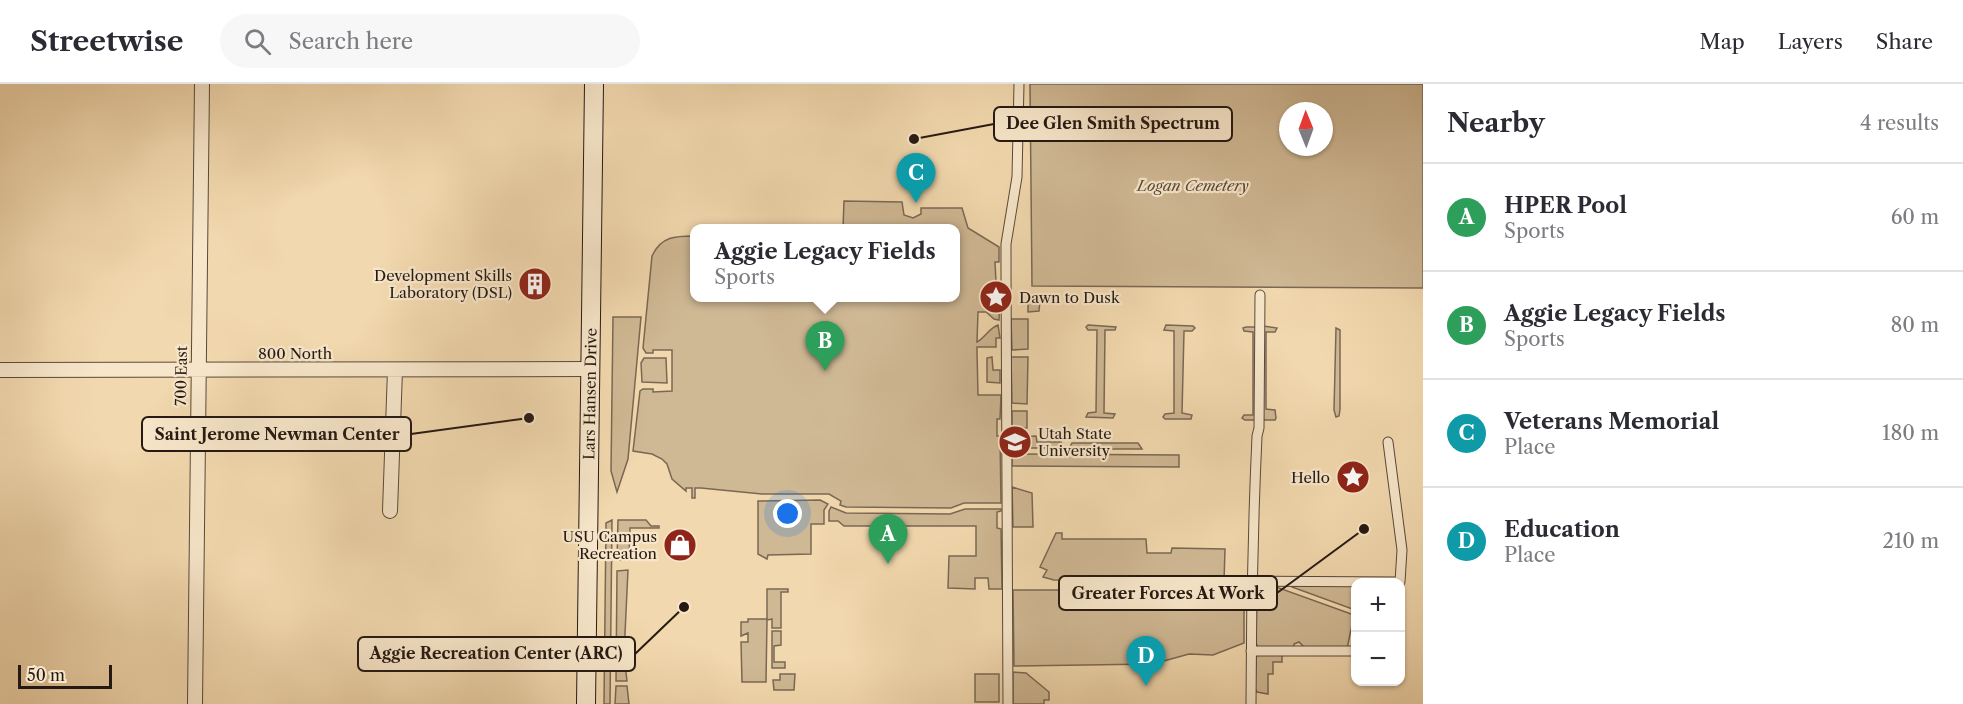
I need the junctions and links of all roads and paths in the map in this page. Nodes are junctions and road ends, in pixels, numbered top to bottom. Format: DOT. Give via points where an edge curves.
graph roads {
  1 [pos="201,84"];
  2 [pos="594,84"];
  3 [pos="1019,84"];
  4 [pos="1260,295"];
  5 [pos="395,369"];
  6 [pos="591,369"];
  7 [pos="0,370"];
  8 [pos="198,370"];
  9 [pos="1388,442"];
  10 [pos="390,511"];
  11 [pos="1399,578"];
  12 [pos="1251,581"];
  13 [pos="1351,582"];
  14 [pos="1251,651"];
  15 [pos="1351,651"];
  16 [pos="195,704"];
  17 [pos="586,704"];
  18 [pos="1008,704"];
  19 [pos="1251,704"];
  1 -- 8 [label="street, 700 East"];
  2 -- 6 [label="main road, Lars Hansen Drive"];
  3 -- 18 [label="street" via="1017,177 1006,244"];
  4 -- 12 [label="street" via="1259,428"];
  5 -- 6 [label="street, 800 North"];
  5 -- 8 [label="street, 800 North"];
  5 -- 10 [label="street"];
  6 -- 17 [label="main road, Lars Hansen Drive"];
  7 -- 8 [label="street, 800 North"];
  8 -- 16 [label="street, 700 East"];
  9 -- 11 [label="street" via="1402,550"];
  12 -- 13 [label="street"];
  12 -- 14 [label="street"];
  14 -- 15 [label="street"];
  14 -- 19 [label="street"];
}
